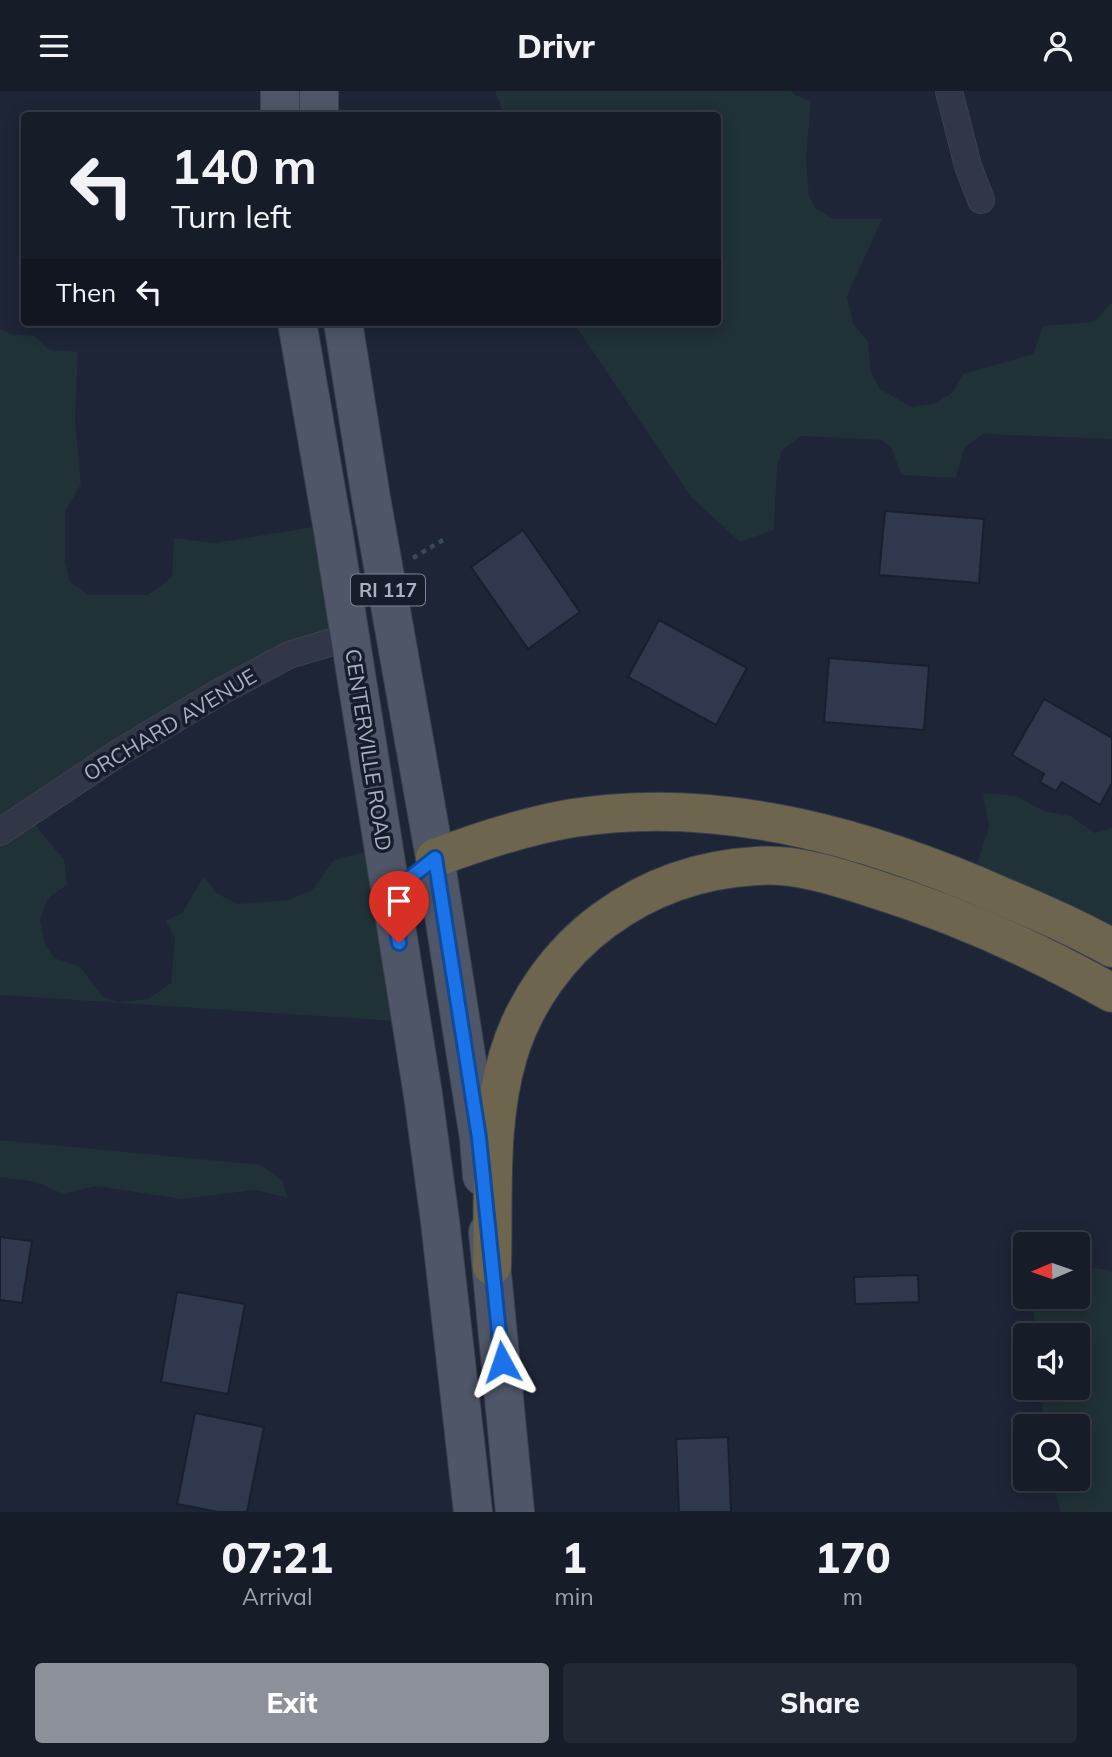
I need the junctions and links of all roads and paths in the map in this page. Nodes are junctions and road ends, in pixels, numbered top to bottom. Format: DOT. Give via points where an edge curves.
graph roads {
  1 [pos="280,91"];
  2 [pos="319,91"];
  3 [pos="949,91"];
  4 [pos="280,112"];
  5 [pos="319,112"];
  6 [pos="981,200"];
  7 [pos="298,326"];
  8 [pos="344,326"];
  9 [pos="349,637"];
  10 [pos="0,832"];
  11 [pos="435,858"];
  12 [pos="391,893"];
  13 [pos="1112,948"];
  14 [pos="1112,993"];
  15 [pos="492,1266"];
  16 [pos="473,1512"];
  17 [pos="515,1512"];
  1 -- 4 [label="main road"];
  2 -- 5 [label="main road"];
  3 -- 6 [label="street"];
  7 -- 9 [label="main road, CENTERVILLE ROAD / RI 117"];
  8 -- 11 [label="main road, RI 117"];
  9 -- 10 [label="street, ORCHARD AVENUE" via="289,655 218,693"];
  9 -- 12 [label="main road, CENTERVILLE ROAD / RI 117"];
  11 -- 12 [label="main road"];
  11 -- 13 [label="highway" via="529,827 573,818 661,813 741,817 841,837 912,860"];
  11 -- 15 [label="main road, RI 117" via="479,1138"];
  12 -- 16 [label="main road, CENTERVILLE ROAD / RI 117" via="438,1208"];
  14 -- 15 [label="highway" via="995,933 925,904 839,877 758,866 702,875 640,895 584,935 538,991 521,1021 505,1066 495,1128"];
  15 -- 17 [label="main road, RI 117"];
}
